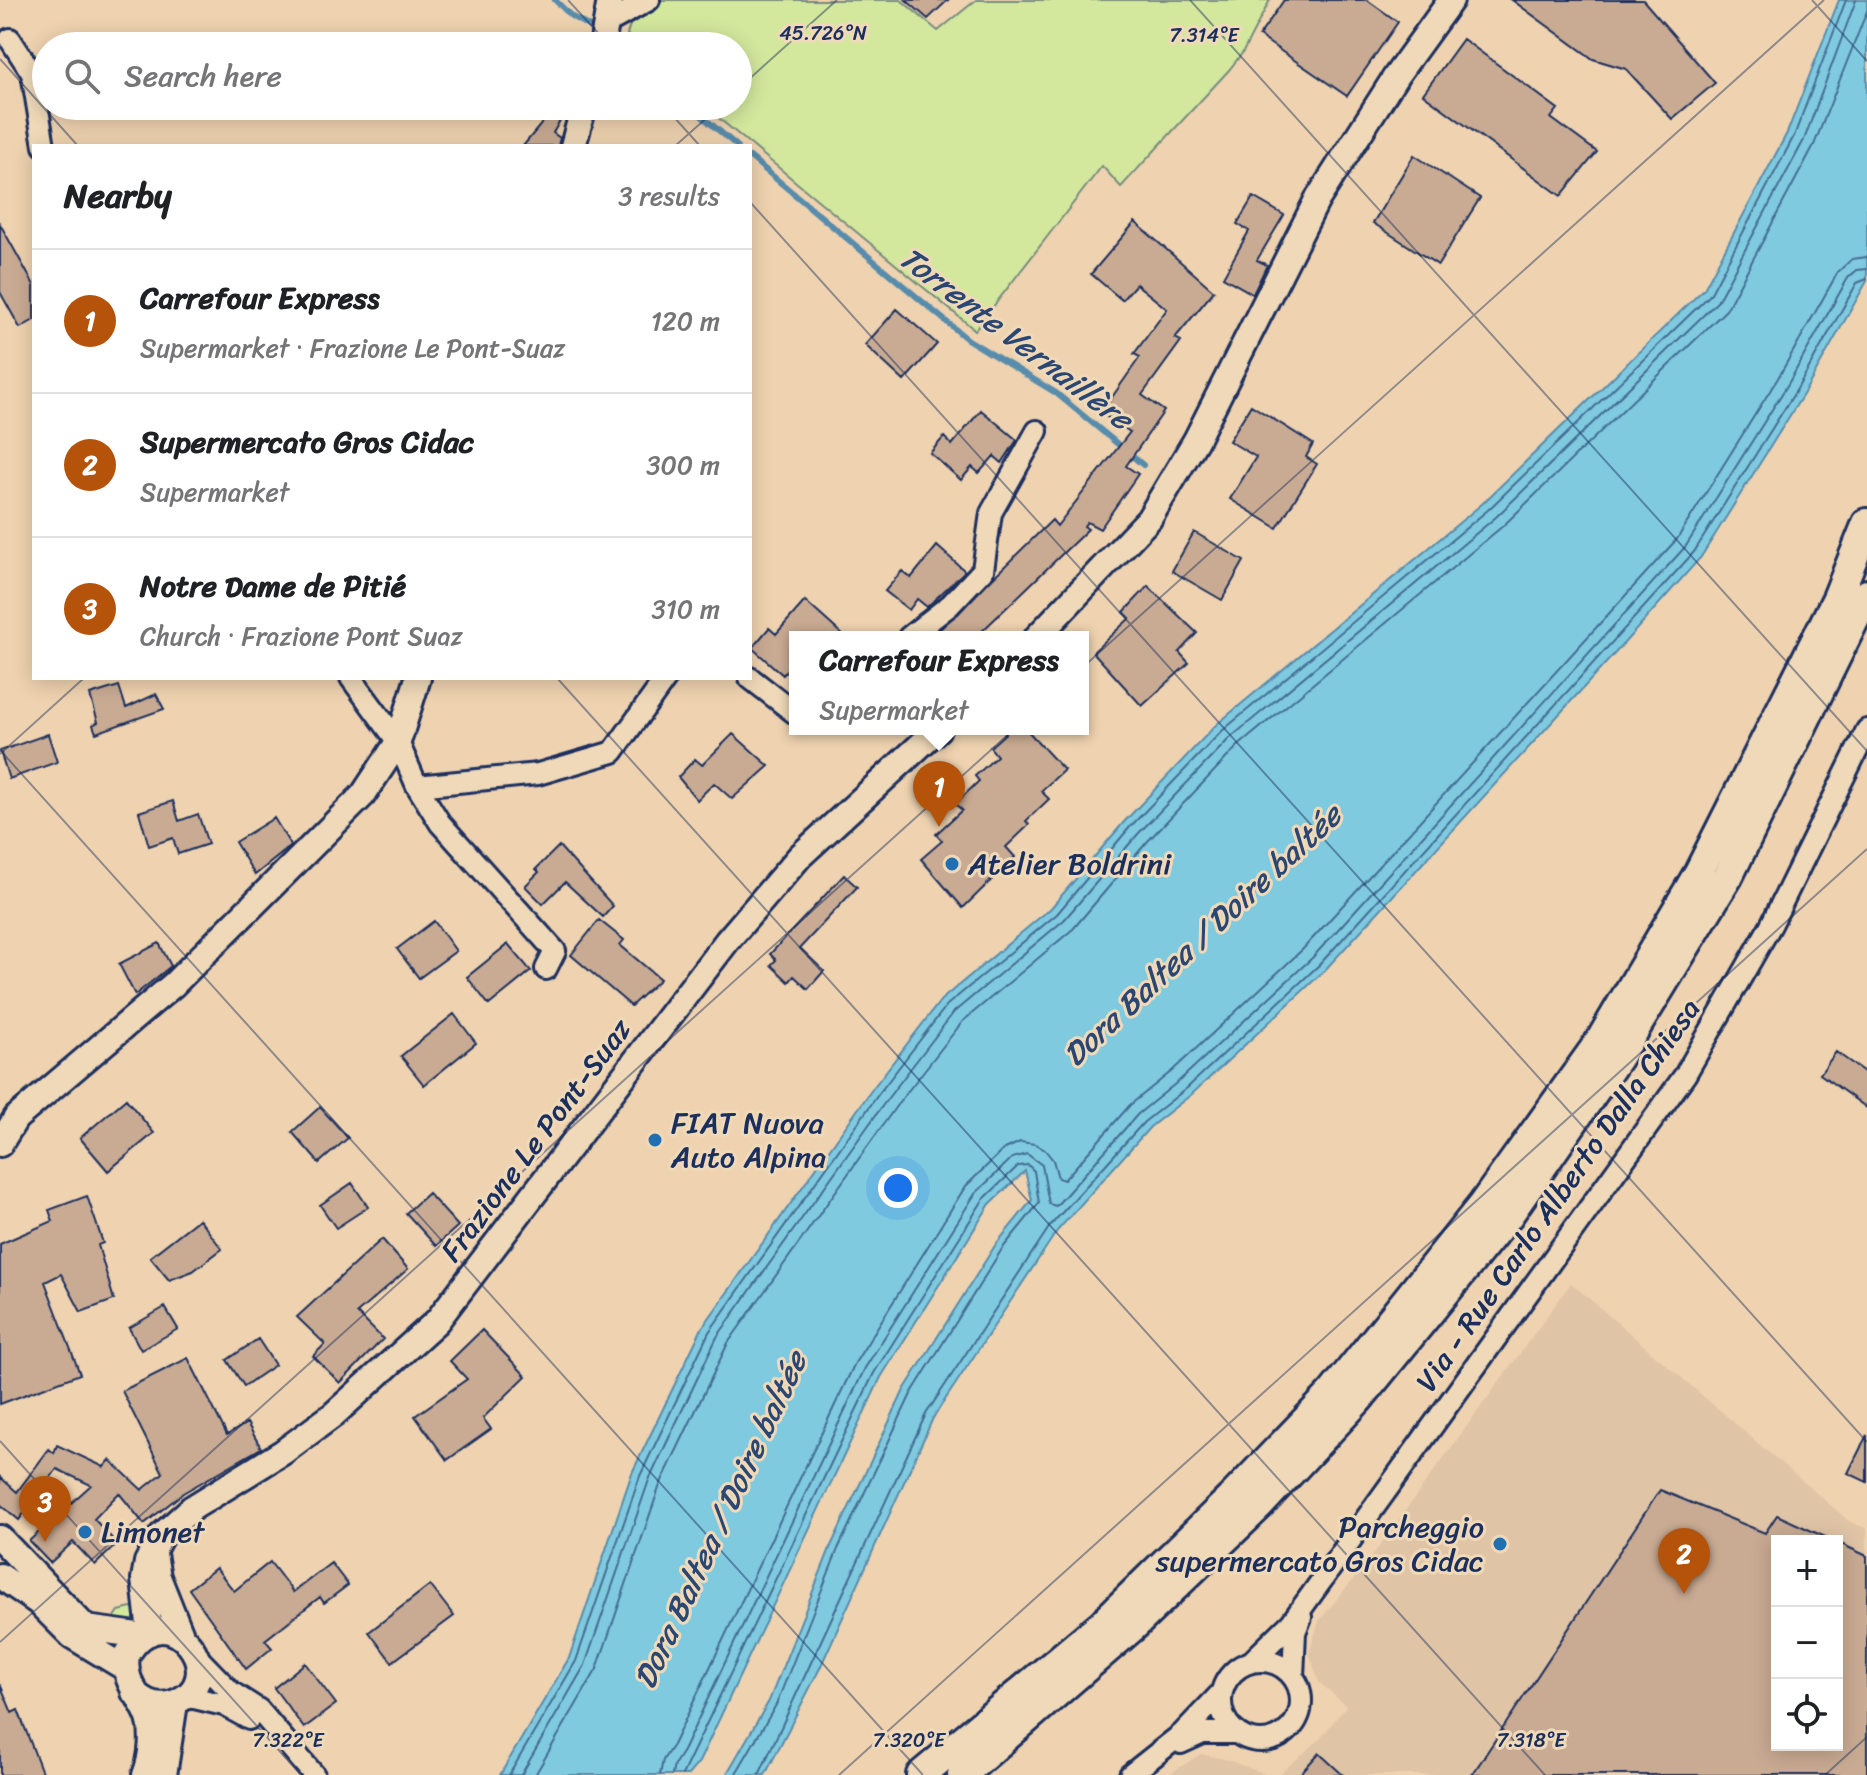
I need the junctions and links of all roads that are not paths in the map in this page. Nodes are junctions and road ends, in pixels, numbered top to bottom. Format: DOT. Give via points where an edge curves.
graph roads {
  1 [pos="649,0"];
  2 [pos="1451,0"];
  3 [pos="609,11"];
  4 [pos="605,32"];
  5 [pos="10,39"];
  6 [pos="32,73"];
  7 [pos="40,120"];
  8 [pos="580,120"];
  9 [pos="44,144"];
  10 [pos="574,144"];
  11 [pos="1037,431"];
  12 [pos="1867,523"];
  13 [pos="1867,594"];
  14 [pos="917,631"];
  15 [pos="1043,631"];
  16 [pos="352,680"];
  17 [pos="417,680"];
  18 [pos="665,680"];
  19 [pos="752,680"];
  20 [pos="789,708"];
  21 [pos="1867,730"];
  22 [pos="931,735"];
  23 [pos="398,742"];
  24 [pos="417,786"];
  25 [pos="546,969"];
  26 [pos="0,1144"];
  27 [pos="0,1538"];
  28 [pos="154,1552"];
  29 [pos="0,1576"];
  30 [pos="1314,1592"];
  31 [pos="147,1635"];
  32 [pos="182,1637"];
  33 [pos="198,1658"];
  34 [pos="1251,1662"];
  35 [pos="125,1668"];
  36 [pos="1293,1677"];
  37 [pos="134,1692"];
  38 [pos="1222,1692"];
  39 [pos="181,1699"];
  40 [pos="1236,1733"];
  41 [pos="1138,1769"];
  42 [pos="145,1775"];
  43 [pos="164,1775"];
  44 [pos="304,1775"];
  45 [pos="314,1775"];
  46 [pos="921,1775"];
  47 [pos="962,1775"];
  1 -- 3 [label="street"];
  2 -- 15 [label="main road" via="1317,200 1196,440 1149,519"];
  3 -- 4 [label="main road"];
  5 -- 6 [label="street"];
  7 -- 9 [label="street"];
  8 -- 10 [label="main road"];
  11 -- 14 [label="street" via="991,513 983,570"];
  12 -- 46 [label="highway" via="1837,598 1699,872 1600,1041 1483,1204 1332,1393 1233,1496 1103,1623"];
  13 -- 47 [label="highway" via="1728,877 1618,1057 1508,1216 1358,1400 1259,1506 1134,1626"];
  16 -- 23 [label="street"];
  17 -- 23 [label="main road"];
  18 -- 24 [label="street" via="613,752 538,774"];
  19 -- 20 [label="street"];
  21 -- 30 [label="street, Via - Rue Carlo Alberto Dalla Chiesa" via="1771,925 1685,1075"];
  22 -- 28 [label="main road, Frazione Le Pont-Suaz" via="800,856 727,941 437,1321 333,1415 192,1508 161,1536"];
  23 -- 24 [label="street"];
  23 -- 26 [label="main road" via="363,795 174,984 16,1118"];
  24 -- 25 [label="street" via="440,823 555,951"];
  27 -- 31 [label="main road" via="86,1628"];
  28 -- 31 [label="main road" via="144,1579"];
  28 -- 32 [label="main road" via="158,1577"];
  29 -- 35 [label="main road" via="38,1602 72,1636"];
  30 -- 34 [label="street" via="1278,1639"];
  30 -- 36 [label="street" via="1295,1632"];
  31 -- 32 [label="main road" via="166,1630"];
  31 -- 35 [label="main road" via="134,1644"];
  32 -- 33 [label="main road"];
  33 -- 39 [label="main road" via="198,1679"];
  33 -- 45 [label="street" via="231,1692 259,1710"];
  34 -- 36 [label="street" via="1267,1661"];
  34 -- 38 [label="street" via="1232,1673"];
  35 -- 37 [label="main road"];
  36 -- 40 [label="street" via="1301,1705 1286,1733 1254,1741"];
  37 -- 39 [label="main road" via="148,1702"];
  37 -- 42 [label="main road" via="150,1725 151,1756"];
  38 -- 40 [label="street" via="1223,1715"];
  38 -- 41 [label="street"];
  39 -- 43 [label="main road"];
  39 -- 44 [label="street" via="240,1712 275,1740"];
  40 -- 41 [label="street" via="1203,1733"];
}
